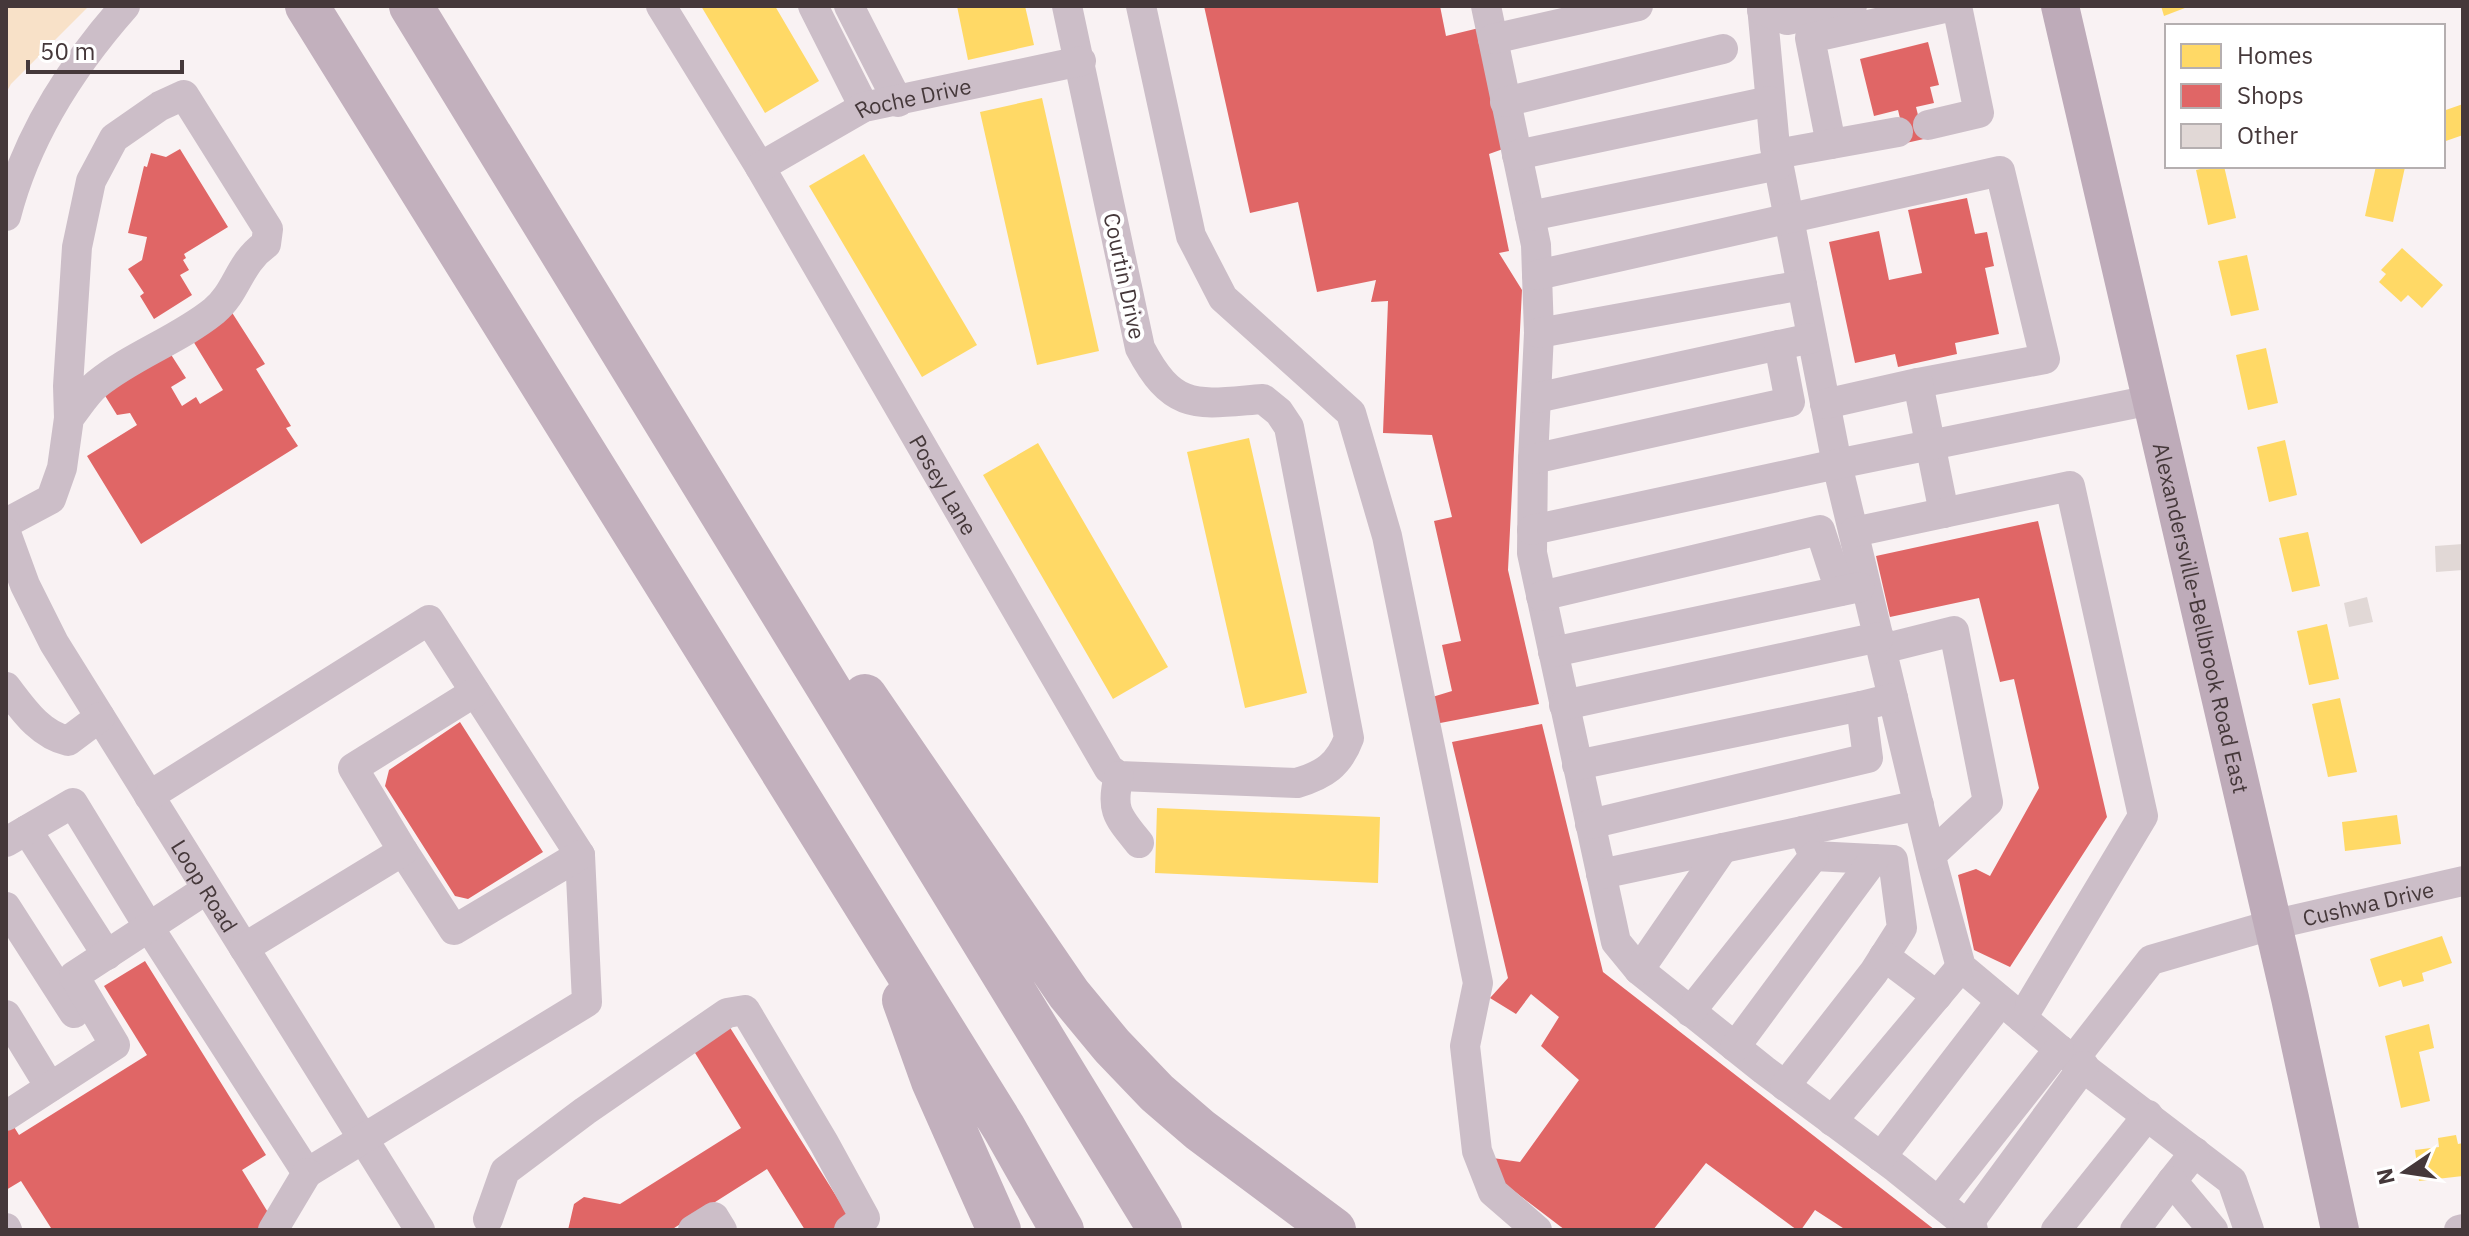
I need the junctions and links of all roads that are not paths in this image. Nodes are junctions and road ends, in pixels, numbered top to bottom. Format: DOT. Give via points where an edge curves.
graph roads {
  1 [pos="125,6"];
  2 [pos="307,6"];
  3 [pos="411,6"];
  4 [pos="661,6"];
  5 [pos="813,6"];
  6 [pos="849,6"];
  7 [pos="1067,6"];
  8 [pos="1141,6"];
  9 [pos="1486,6"];
  10 [pos="1638,6"];
  11 [pos="1852,6"];
  12 [pos="1955,6"];
  13 [pos="2060,6"];
  14 [pos="1764,7"];
  15 [pos="1493,39"];
  16 [pos="1723,49"];
  17 [pos="1081,61"];
  18 [pos="1770,101"];
  19 [pos="898,102"];
  20 [pos="1505,102"];
  21 [pos="864,107"];
  22 [pos="1928,125"];
  23 [pos="1898,132"];
  24 [pos="1831,144"];
  25 [pos="1517,155"];
  26 [pos="1777,160"];
  27 [pos="760,167"];
  28 [pos="6,216"];
  29 [pos="1530,216"];
  30 [pos="1789,220"];
  31 [pos="554,240"];
  32 [pos="1537,275"];
  33 [pos="1802,285"];
  34 [pos="1539,333"];
  35 [pos="1812,338"];
  36 [pos="1779,345"];
  37 [pos="1918,383"];
  38 [pos="1536,398"];
  39 [pos="2151,400"];
  40 [pos="1825,404"];
  41 [pos="69,418"];
  42 [pos="1930,445"];
  43 [pos="1533,459"];
  44 [pos="1837,464"];
  45 [pos="1944,513"];
  46 [pos="6,523"];
  47 [pos="1532,530"];
  48 [pos="1854,532"];
  49 [pos="6,533"];
  50 [pos="1853,588"];
  51 [pos="1541,596"];
  52 [pos="1880,643"];
  53 [pos="1553,652"];
  54 [pos="475,692"];
  55 [pos="1893,698"];
  56 [pos="10,699"];
  57 [pos="1564,705"];
  58 [pos="1861,706"];
  59 [pos="100,717"];
  60 [pos="1577,765"];
  61 [pos="1119,776"];
  62 [pos="149,796"];
  63 [pos="1919,805"];
  64 [pos="1590,824"];
  65 [pos="17,836"];
  66 [pos="1139,843"];
  67 [pos="1809,843"];
  68 [pos="1723,848"];
  69 [pos="403,851"];
  70 [pos="580,855"];
  71 [pos="1931,855"];
  72 [pos="1874,859"];
  73 [pos="1601,874"];
  74 [pos="2463,881"];
  75 [pos="207,889"];
  76 [pos="6,907"];
  77 [pos="877,922"];
  78 [pos="2271,925"];
  79 [pos="150,929"];
  80 [pos="244,948"];
  81 [pos="107,955"];
  82 [pos="1884,956"];
  83 [pos="1961,967"];
  84 [pos="1639,970"];
  85 [pos="1937,996"];
  86 [pos="2012,1010"];
  87 [pos="1690,1012"];
  88 [pos="6,1015"];
  89 [pos="1735,1047"];
  90 [pos="101,1054"];
  91 [pos="2072,1058"];
  92 [pos="1785,1086"];
  93 [pos="50,1087"];
  94 [pos="2148,1115"];
  95 [pos="6,1116"];
  96 [pos="1832,1121"];
  97 [pos="363,1140"];
  98 [pos="2195,1152"];
  99 [pos="1881,1157"];
  100 [pos="307,1173"];
  101 [pos="2172,1181"];
  102 [pos="1938,1202"];
  103 [pos="484,1226"];
  104 [pos="1970,1228"];
  105 [pos="273,1230"];
  106 [pos="420,1230"];
  107 [pos="693,1230"];
  108 [pos="722,1230"];
  109 [pos="849,1230"];
  110 [pos="999,1230"];
  111 [pos="1062,1230"];
  112 [pos="1160,1230"];
  113 [pos="1334,1230"];
  114 [pos="1537,1230"];
  115 [pos="2056,1230"];
  116 [pos="2135,1230"];
  117 [pos="2213,1230"];
  118 [pos="2249,1230"];
  119 [pos="2340,1230"];
  1 -- 28 [label="street" via="48,112"];
  2 -- 77 [label="highway"];
  3 -- 31 [label="highway"];
  4 -- 27 [label="street, Posey Lane"];
  5 -- 21 [label="street"];
  6 -- 19 [label="street"];
  7 -- 17 [label="street, Courtin Drive"];
  8 -- 114 [label="street" via="1191,236 1223,298 1351,413 1387,536 1478,983 1465,1046 1477,1151 1493,1192"];
  9 -- 15 [label="street"];
  10 -- 15 [label="street"];
  11 -- 14 [label="street" via="1787,20"];
  12 -- 22 [label="street" via="1979,113"];
  12 -- 24 [label="street" via="1810,38"];
  13 -- 39 [label="main road, Alexandersville-Bellbrook Road East"];
  14 -- 18 [label="street"];
  15 -- 20 [label="street"];
  16 -- 20 [label="street"];
  17 -- 19 [label="street, Roche Drive"];
  17 -- 61 [label="street, Courtin Drive" via="1140,348 1154,375 1179,397 1200,404 1263,399 1289,427 1349,738 1332,767 1297,783"];
  18 -- 25 [label="street"];
  18 -- 26 [label="street"];
  19 -- 21 [label="street, Roche Drive"];
  20 -- 25 [label="street"];
  21 -- 27 [label="street, Roche Drive"];
  23 -- 24 [label="street"];
  24 -- 26 [label="street"];
  25 -- 29 [label="street"];
  26 -- 29 [label="street"];
  26 -- 30 [label="street"];
  27 -- 61 [label="street, Posey Lane" via="1109,769"];
  29 -- 32 [label="street"];
  30 -- 32 [label="street"];
  30 -- 33 [label="street"];
  30 -- 37 [label="street" via="2000,171 2045,359"];
  31 -- 112 [label="highway"];
  31 -- 113 [label="highway" via="1069,994 1157,1093"];
  32 -- 34 [label="street"];
  33 -- 34 [label="street"];
  33 -- 35 [label="street"];
  34 -- 38 [label="street"];
  35 -- 36 [label="street"];
  35 -- 40 [label="street"];
  36 -- 38 [label="street"];
  36 -- 43 [label="street" via="1790,402"];
  37 -- 40 [label="street"];
  37 -- 42 [label="street"];
  38 -- 43 [label="street"];
  39 -- 42 [label="street"];
  39 -- 78 [label="main road, Alexandersville-Bellbrook Road East"];
  40 -- 44 [label="street"];
  41 -- 41 [label="street" via="96,385 231,296 236,278 266,244 268,229 184,95 114,138 91,181 77,247"];
  41 -- 46 [label="street" via="62,468 51,499"];
  42 -- 44 [label="street"];
  42 -- 45 [label="street"];
  43 -- 47 [label="street"];
  44 -- 47 [label="street"];
  44 -- 48 [label="street"];
  45 -- 48 [label="street"];
  45 -- 86 [label="street" via="2070,486 2143,816"];
  47 -- 51 [label="street"];
  48 -- 50 [label="street"];
  49 -- 59 [label="street, Loop Road" via="54,643"];
  50 -- 51 [label="street" via="1820,530"];
  50 -- 52 [label="street"];
  50 -- 53 [label="street"];
  51 -- 53 [label="street"];
  52 -- 55 [label="street"];
  52 -- 57 [label="street"];
  52 -- 71 [label="street" via="1954,631 1988,802"];
  53 -- 57 [label="street"];
  54 -- 62 [label="street" via="429,620"];
  54 -- 69 [label="street" via="353,768"];
  54 -- 70 [label="street"];
  55 -- 58 [label="street"];
  55 -- 63 [label="street"];
  56 -- 59 [label="street" via="33,723 68,741"];
  57 -- 60 [label="street"];
  58 -- 60 [label="street"];
  58 -- 64 [label="street" via="1868,758"];
  59 -- 62 [label="street, Loop Road"];
  60 -- 64 [label="street"];
  61 -- 66 [label="street" via="1113,798 1118,818"];
  62 -- 75 [label="street, Loop Road"];
  63 -- 67 [label="street"];
  63 -- 71 [label="street"];
  64 -- 73 [label="street"];
  65 -- 79 [label="street" via="73,803"];
  65 -- 81 [label="street"];
  67 -- 68 [label="street"];
  67 -- 72 [label="street"];
  67 -- 87 [label="street"];
  68 -- 73 [label="street"];
  68 -- 84 [label="street"];
  69 -- 70 [label="street" via="454,930"];
  69 -- 80 [label="street"];
  70 -- 97 [label="street" via="587,1002"];
  71 -- 83 [label="street"];
  72 -- 82 [label="street" via="1893,860 1902,928"];
  72 -- 89 [label="street"];
  73 -- 84 [label="street" via="1616,942"];
  74 -- 78 [label="street, Cushwa Drive"];
  75 -- 79 [label="street"];
  75 -- 80 [label="street, Loop Road"];
  76 -- 90 [label="street"];
  77 -- 110 [label="highway" via="933,1081"];
  77 -- 111 [label="highway"];
  78 -- 91 [label="street, Cushwa Drive" via="2151,960"];
  78 -- 119 [label="main road, Alexandersville-Bellbrook Road East"];
  79 -- 81 [label="street"];
  79 -- 100 [label="street"];
  80 -- 97 [label="street, Loop Road"];
  81 -- 90 [label="street" via="74,976 115,1045"];
  82 -- 85 [label="street"];
  82 -- 92 [label="street"];
  83 -- 85 [label="street"];
  83 -- 86 [label="street"];
  84 -- 87 [label="street"];
  85 -- 96 [label="street"];
  86 -- 91 [label="street"];
  86 -- 99 [label="street"];
  87 -- 89 [label="street"];
  88 -- 93 [label="street"];
  89 -- 92 [label="street"];
  90 -- 93 [label="street"];
  91 -- 94 [label="street"];
  91 -- 102 [label="street"];
  91 -- 104 [label="street"];
  92 -- 96 [label="street"];
  93 -- 95 [label="street"];
  94 -- 98 [label="street"];
  94 -- 115 [label="street"];
  96 -- 99 [label="street"];
  97 -- 100 [label="street"];
  97 -- 106 [label="street, Loop Road"];
  98 -- 101 [label="street"];
  98 -- 118 [label="street" via="2232,1181"];
  99 -- 102 [label="street"];
  100 -- 105 [label="street"];
  101 -- 116 [label="street"];
  101 -- 117 [label="street"];
  102 -- 104 [label="street"];
  103 -- 109 [label="street" via="505,1171 727,1013 745,1010 865,1218"];
  107 -- 108 [label="street" via="714,1217"];
}
